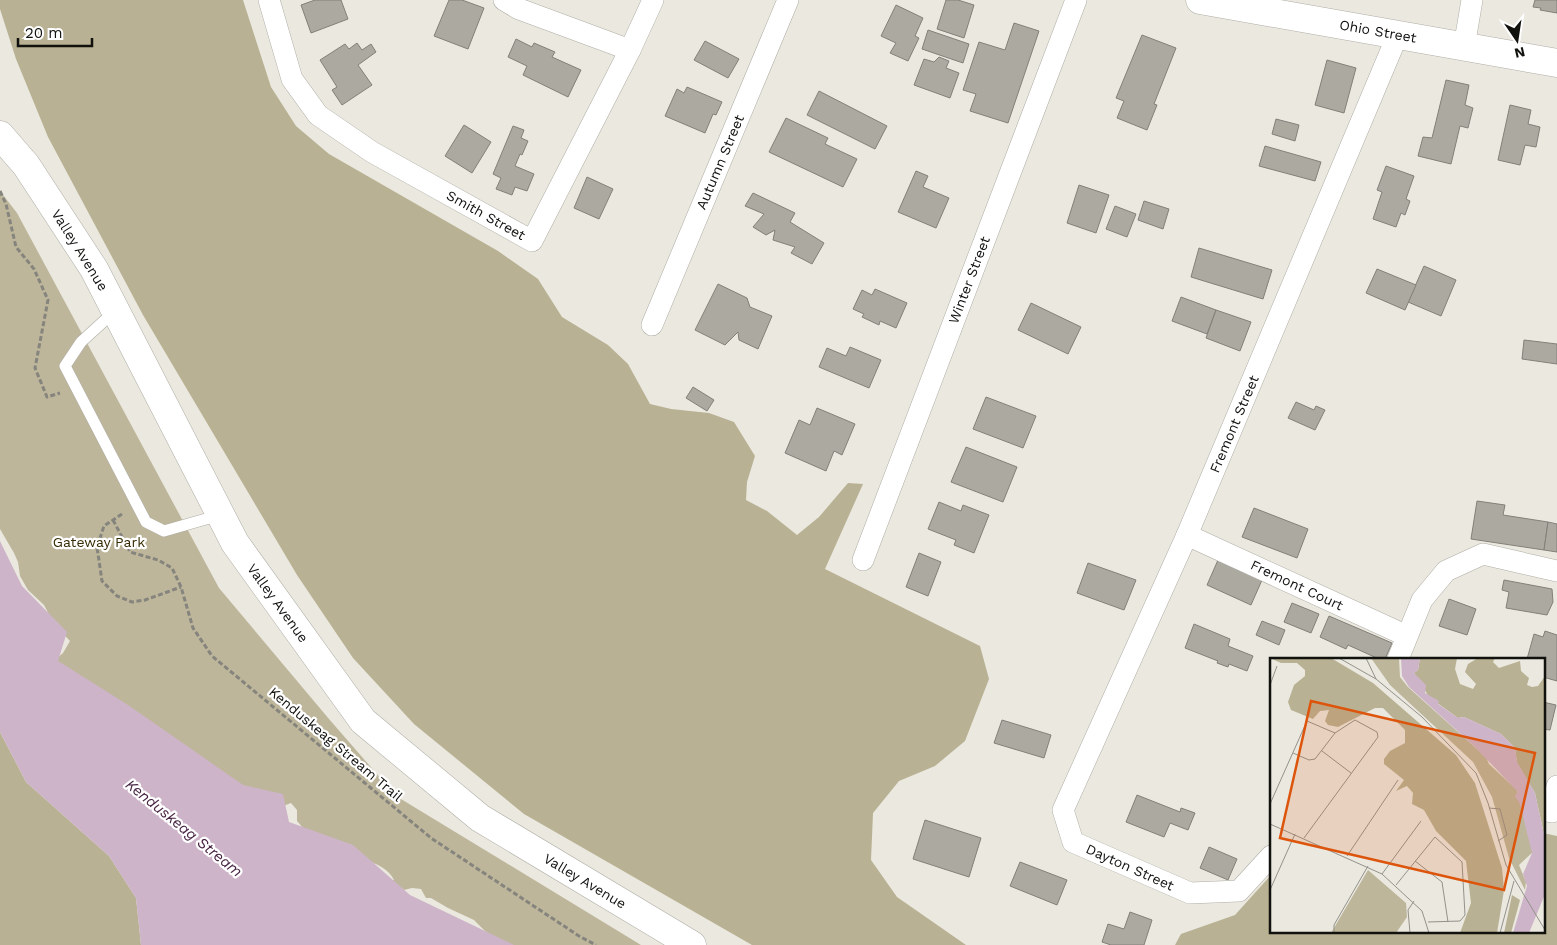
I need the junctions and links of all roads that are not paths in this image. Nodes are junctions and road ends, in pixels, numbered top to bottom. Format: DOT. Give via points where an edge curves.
graph roads {
  1 [pos="269,0"];
  2 [pos="504,0"];
  3 [pos="653,0"];
  4 [pos="788,0"];
  5 [pos="1076,0"];
  6 [pos="1200,0"];
  7 [pos="1472,0"];
  8 [pos="1398,34"];
  9 [pos="1464,47"];
  10 [pos="630,50"];
  11 [pos="1557,63"];
  12 [pos="0,135"];
  13 [pos="115,310"];
  14 [pos="652,325"];
  15 [pos="220,515"];
  16 [pos="1187,534"];
  17 [pos="863,560"];
  18 [pos="1557,571"];
  19 [pos="1407,636"];
  20 [pos="1398,658"];
  21 [pos="1557,786"];
  22 [pos="1063,810"];
  23 [pos="1548,811"];
  24 [pos="1270,857"];
  25 [pos="692,945"];
  1 -- 10 [label="street, Smith Street" via="292,79 318,115 372,152 532,240"];
  2 -- 10 [label="street" via="519,9"];
  3 -- 10 [label="street, Smith Street"];
  4 -- 14 [label="street, Autumn Street"];
  5 -- 17 [label="street, Winter Street"];
  6 -- 8 [label="street, Ohio Street"];
  7 -- 9 [label="street"];
  8 -- 9 [label="street, Ohio Street"];
  8 -- 16 [label="street, Fremont Street"];
  9 -- 11 [label="street, Ohio Street"];
  12 -- 13 [label="street, Valley Avenue" via="26,166 84,253"];
  13 -- 15 [label="street, Valley Avenue"];
  13 -- 15 [label="lane" via="81,342 64,366 146,522 164,531"];
  15 -- 25 [label="street, Valley Avenue" via="234,543 363,721 480,818"];
  16 -- 19 [label="street, Fremont Court"];
  16 -- 22 [label="street, Fremont Street"];
  18 -- 19 [label="street" via="1483,554 1446,572 1422,600"];
  19 -- 20 [label="street"];
  21 -- 23 [label="street"];
  22 -- 24 [label="street, Dayton Street" via="1073,842 1190,893 1238,891"];
}
